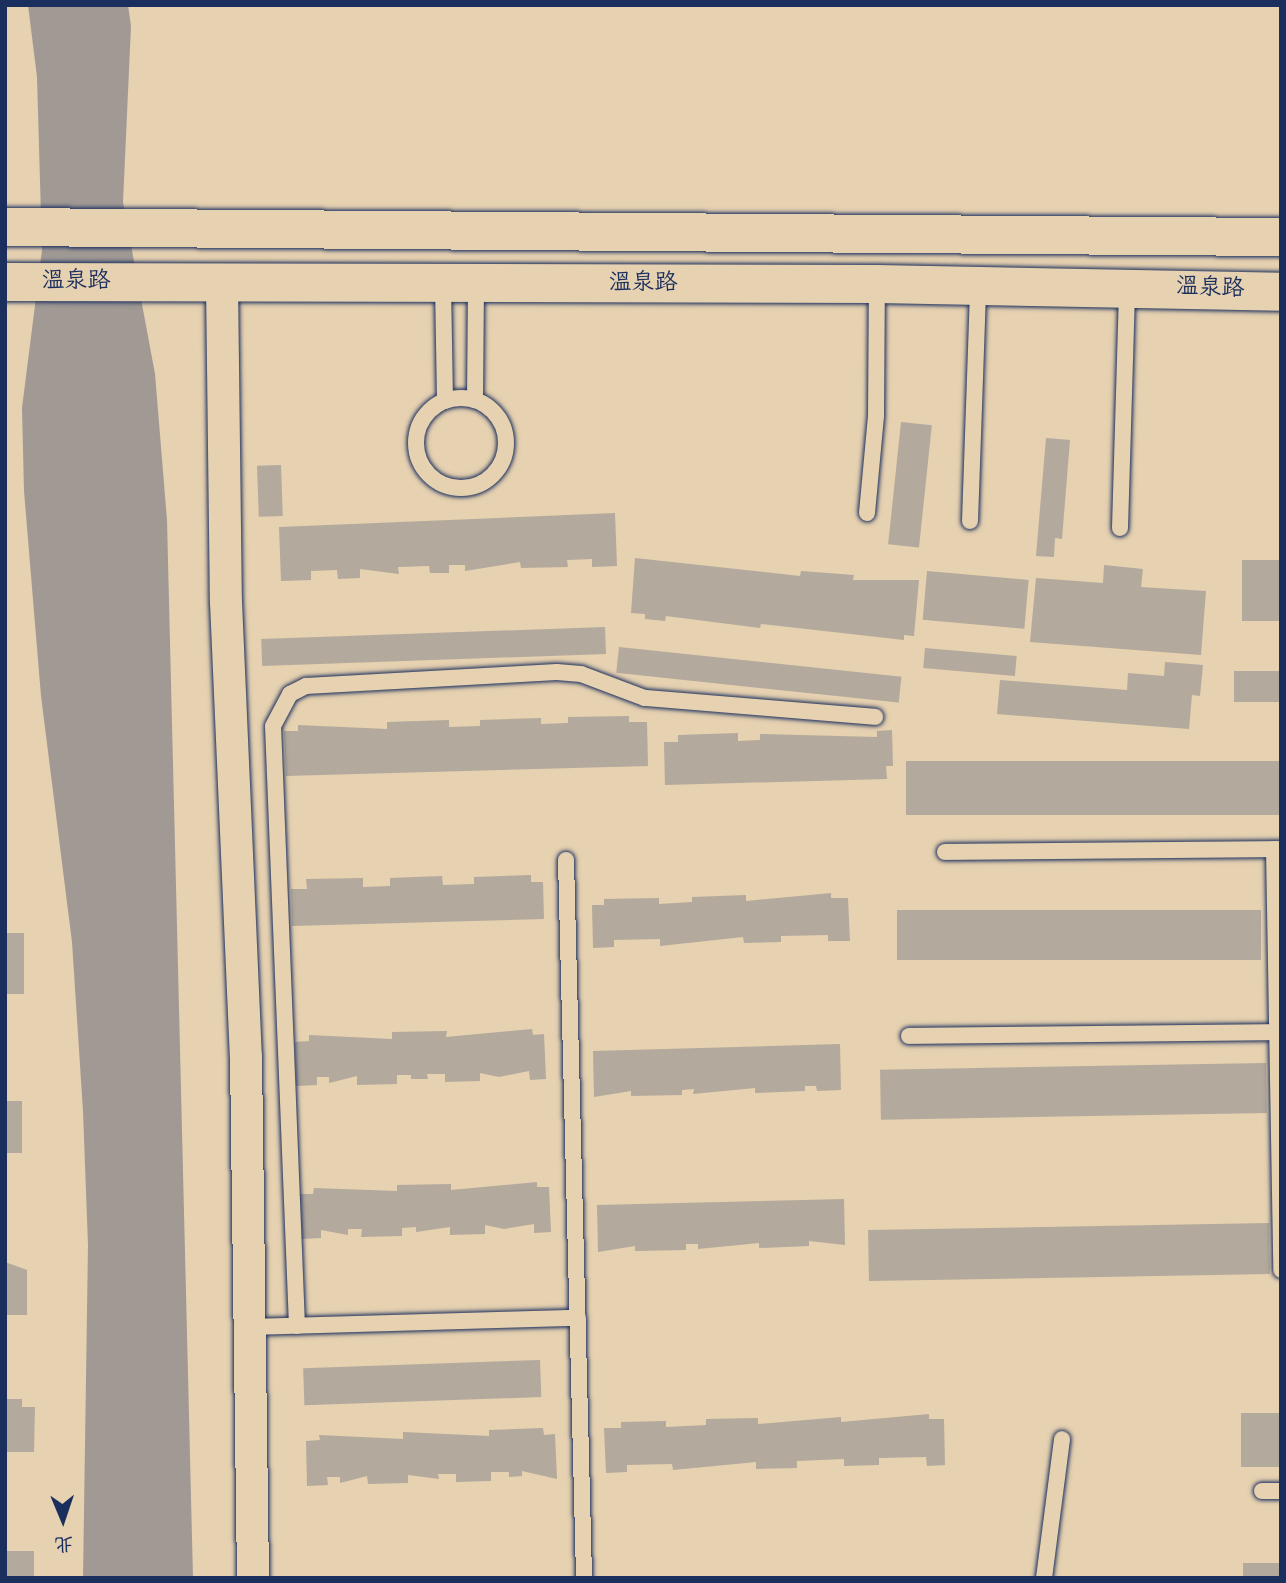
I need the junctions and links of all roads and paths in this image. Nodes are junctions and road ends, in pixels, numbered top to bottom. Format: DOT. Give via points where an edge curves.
graph roads {
  1 [pos="5,227"];
  2 [pos="1281,237"];
  3 [pos="5,282"];
  4 [pos="222,283"];
  5 [pos="877,284"];
  6 [pos="459,285"];
  7 [pos="1128,287"];
  8 [pos="978,289"];
  9 [pos="1281,292"];
  10 [pos="475,400"];
  11 [pos="445,401"];
  12 [pos="867,513"];
  13 [pos="970,521"];
  14 [pos="1119,528"];
  15 [pos="874,716"];
  16 [pos="1278,849"];
  17 [pos="944,852"];
  18 [pos="566,860"];
  19 [pos="1279,1032"];
  20 [pos="909,1036"];
  21 [pos="1281,1270"];
  22 [pos="578,1318"];
  23 [pos="297,1326"];
  24 [pos="249,1327"];
  25 [pos="1062,1439"];
  26 [pos="1262,1491"];
  27 [pos="1281,1491"];
  28 [pos="253,1578"];
  29 [pos="584,1578"];
  30 [pos="1044,1578"];
  1 -- 2 [label="main road"];
  3 -- 4 [label="main road, 温泉路"];
  4 -- 6 [label="main road, 温泉路"];
  4 -- 24 [label="street"];
  5 -- 6 [label="main road, 温泉路"];
  5 -- 8 [label="main road, 温泉路"];
  5 -- 12 [label="lane" via="876,416"];
  6 -- 10 [label="lane"];
  6 -- 11 [label="lane"];
  7 -- 8 [label="main road, 温泉路"];
  7 -- 9 [label="main road, 温泉路"];
  7 -- 14 [label="lane"];
  8 -- 13 [label="lane"];
  10 -- 11 [label="lane"];
  10 -- 11 [label="lane" via="498,418 506,446 485,480 459,487 433,478 418,456 423,418"];
  15 -- 23 [label="lane" via="645,698 582,674 556,672 306,686 290,694 273,726"];
  16 -- 17 [label="lane"];
  16 -- 19 [label="lane"];
  18 -- 22 [label="lane"];
  19 -- 20 [label="lane"];
  19 -- 21 [label="lane"];
  22 -- 23 [label="lane"];
  22 -- 29 [label="lane"];
  23 -- 24 [label="lane"];
  24 -- 28 [label="street"];
  25 -- 30 [label="lane"];
  26 -- 27 [label="lane"];
}
